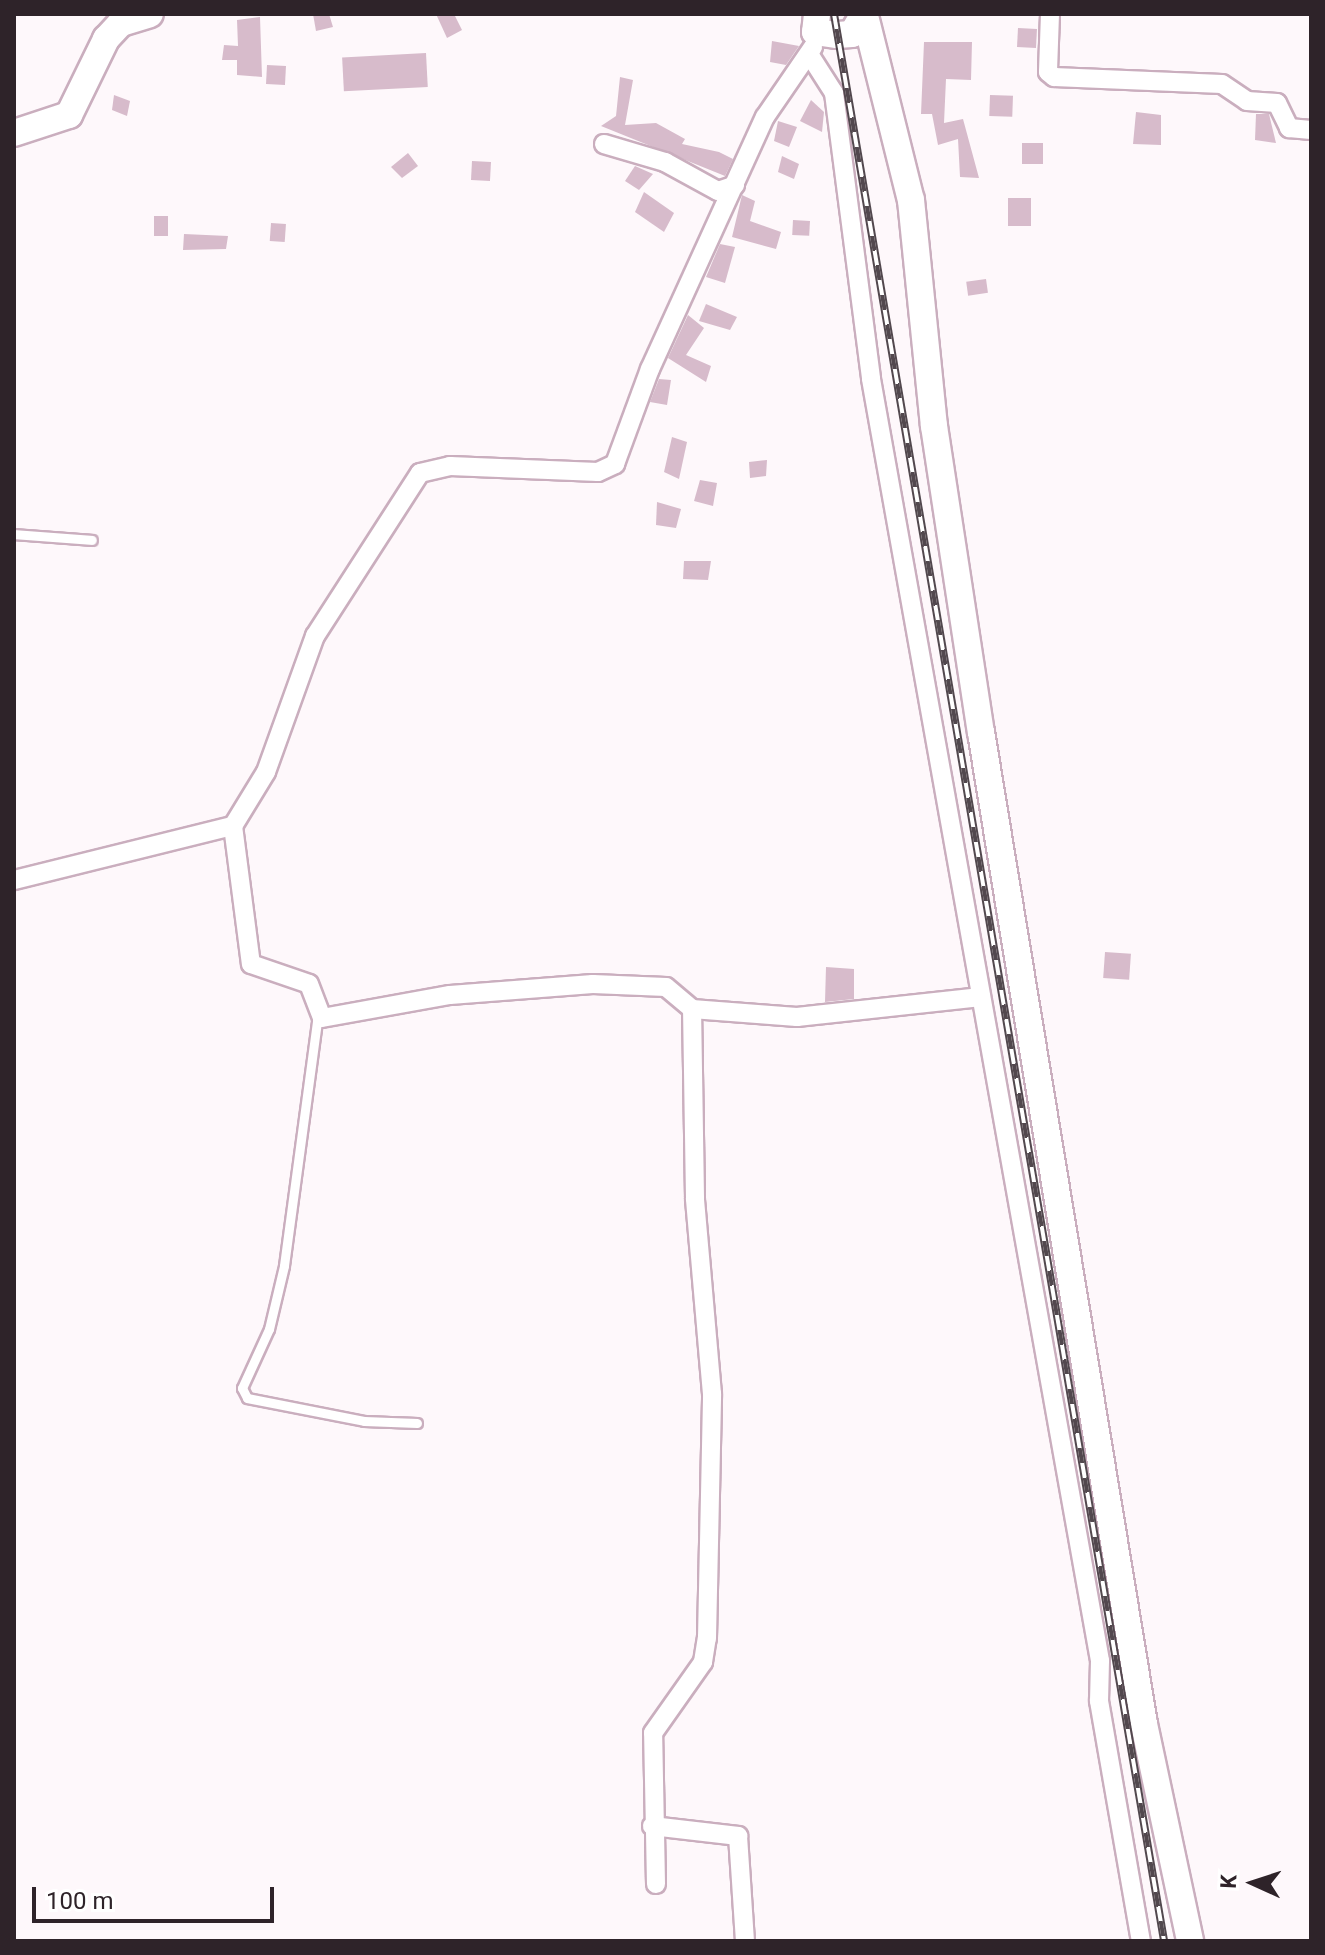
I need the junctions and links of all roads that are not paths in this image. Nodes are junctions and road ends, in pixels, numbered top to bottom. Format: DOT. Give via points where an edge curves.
graph roads {
  1 [pos="150,14"];
  2 [pos="1050,14"];
  3 [pos="864,15"];
  4 [pos="814,34"];
  5 [pos="1311,130"];
  6 [pos="14,133"];
  7 [pos="604,144"];
  8 [pos="735,185"];
  9 [pos="14,534"];
  10 [pos="92,540"];
  11 [pos="233,826"];
  12 [pos="14,880"];
  13 [pos="981,997"];
  14 [pos="692,1009"];
  15 [pos="318,1014"];
  16 [pos="417,1423"];
  17 [pos="652,1826"];
  18 [pos="656,1884"];
  19 [pos="745,1941"];
  20 [pos="1141,1941"];
  21 [pos="1190,1941"];
  1 -- 6 [label="street" via="121,23 106,39 69,115"];
  2 -- 5 [label="street" via="1048,72 1054,77 1222,84 1247,101 1277,103 1289,128"];
  3 -- 4 [label="street" via="852,34"];
  3 -- 21 [label="street" via="911,200 934,426 981,732 1144,1724"];
  4 -- 8 [label="street" via="765,117"];
  4 -- 13 [label="street" via="834,93 871,379"];
  7 -- 8 [label="street" via="665,162 718,191"];
  8 -- 11 [label="street" via="650,369 615,464 598,472 450,466 420,473 315,636 266,772"];
  9 -- 10 [label="lane"];
  11 -- 12 [label="street"];
  11 -- 15 [label="street" via="251,964 309,984"];
  13 -- 14 [label="street" via="840,1018"];
  13 -- 20 [label="street" via="1100,1661 1099,1701"];
  14 -- 15 [label="street" via="658,985 593,984"];
  14 -- 17 [label="street" via="695,1198 712,1394 707,1638 703,1662 653,1733"];
  15 -- 16 [label="lane" via="284,1266 269,1329 242,1388 247,1398"];
  17 -- 18 [label="street"];
  17 -- 19 [label="street" via="738,1836"];
}
